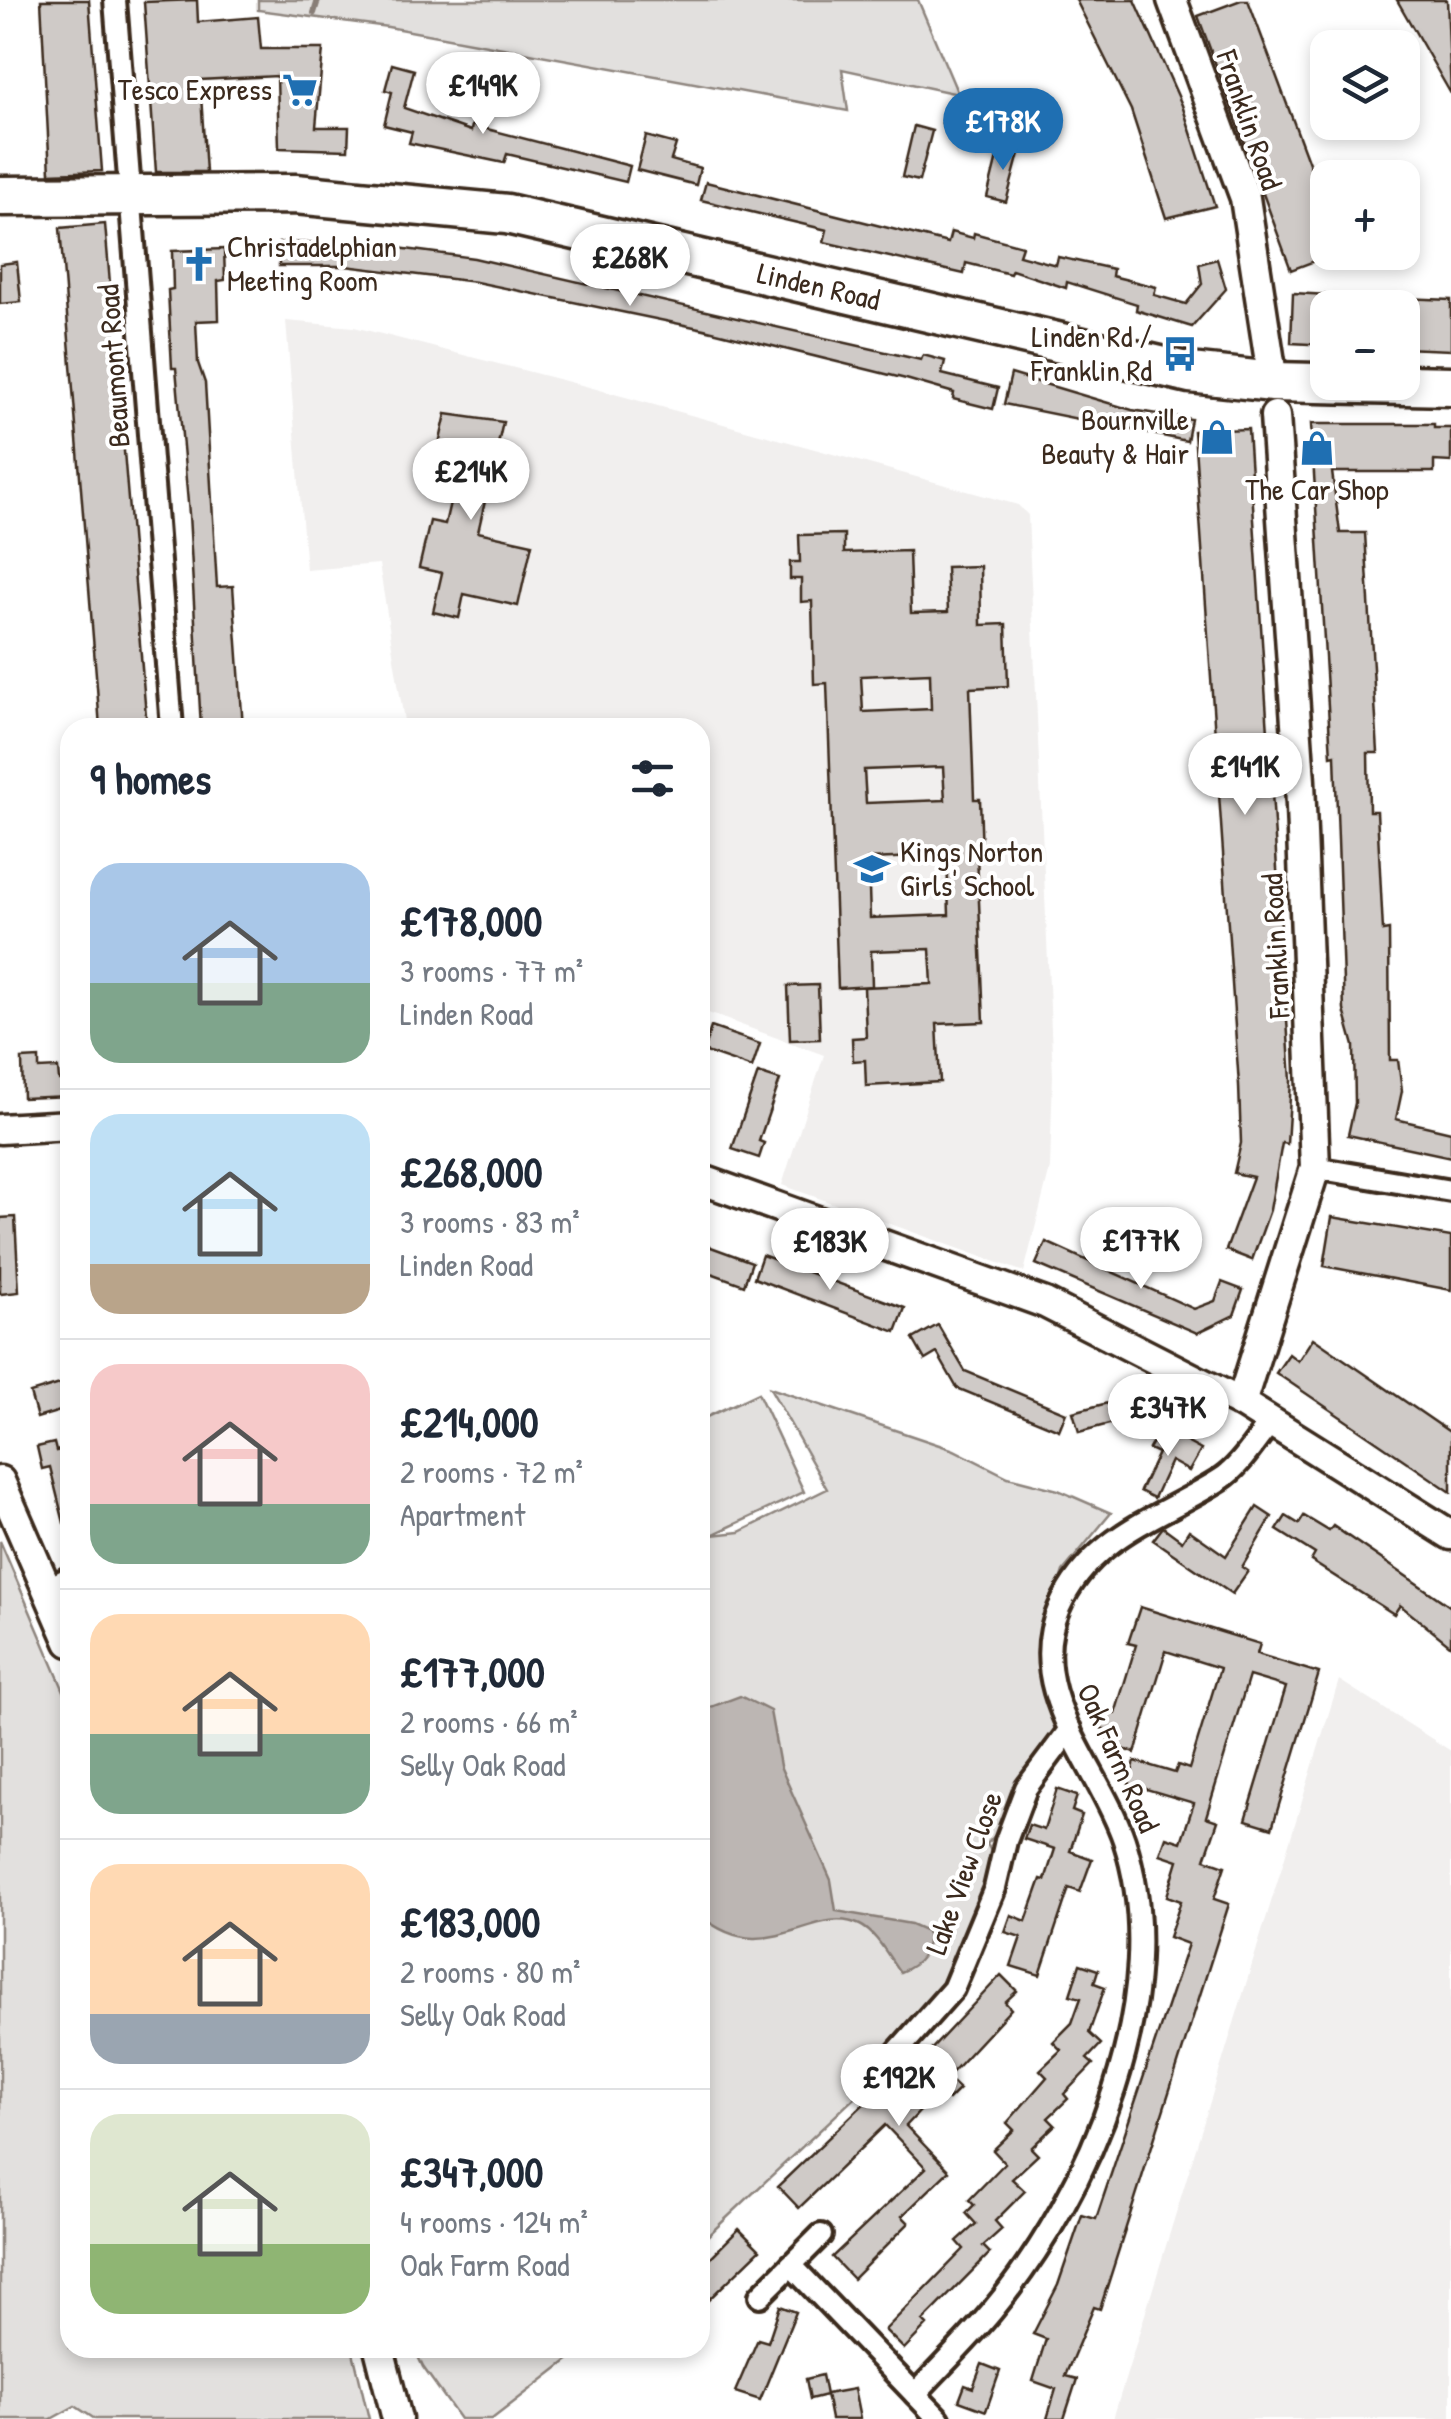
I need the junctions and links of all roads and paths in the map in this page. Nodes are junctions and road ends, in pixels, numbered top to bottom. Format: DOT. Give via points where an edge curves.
graph roads {
  1 [pos="115,0"];
  2 [pos="1172,0"];
  3 [pos="130,195"];
  4 [pos="0,196"];
  5 [pos="1451,386"];
  6 [pos="1274,399"];
  7 [pos="171,718"];
  8 [pos="60,1126"];
  9 [pos="0,1129"];
  10 [pos="1315,1168"];
  11 [pos="710,1182"];
  12 [pos="1451,1191"];
  13 [pos="1241,1403"];
  14 [pos="1271,1422"];
  15 [pos="0,1481"];
  16 [pos="1451,1534"];
  17 [pos="58,1584"];
  18 [pos="1070,1729"];
  19 [pos="873,2079"];
  20 [pos="821,2235"];
  21 [pos="791,2264"];
  22 [pos="760,2296"];
  23 [pos="381,2358"];
  24 [pos="915,2394"];
  25 [pos="396,2419"];
  26 [pos="938,2419"];
  1 -- 3 [label="street, Beaumont Road"];
  2 -- 6 [label="street, Franklin Road" via="1245,198"];
  3 -- 4 [label="highway, Linden Road"];
  3 -- 6 [label="highway, Linden Road" via="351,196 507,214"];
  3 -- 7 [label="street, Beaumont Road"];
  5 -- 6 [label="highway, Linden Road"];
  6 -- 10 [label="street, Franklin Road" via="1300,781"];
  8 -- 9 [label="street"];
  10 -- 12 [label="street"];
  10 -- 13 [label="street, Franklin Road"];
  11 -- 13 [label="street" via="1005,1286"];
  13 -- 14 [label="street"];
  14 -- 16 [label="street"];
  14 -- 18 [label="street, Oak Farm Road" via="1224,1477 1110,1540 1070,1587 1052,1631 1051,1677"];
  15 -- 17 [label="street"];
  18 -- 19 [label="street, Lake View Close" via="1026,1788 953,1989"];
  18 -- 24 [label="street, Oak Farm Road" via="1111,1809 1134,1878 1134,2027 1098,2129 1046,2234 993,2310"];
  20 -- 21 [label="street"];
  21 -- 22 [label="street"];
  21 -- 24 [label="street"];
  23 -- 25 [label="street"];
  24 -- 26 [label="street"];
}
